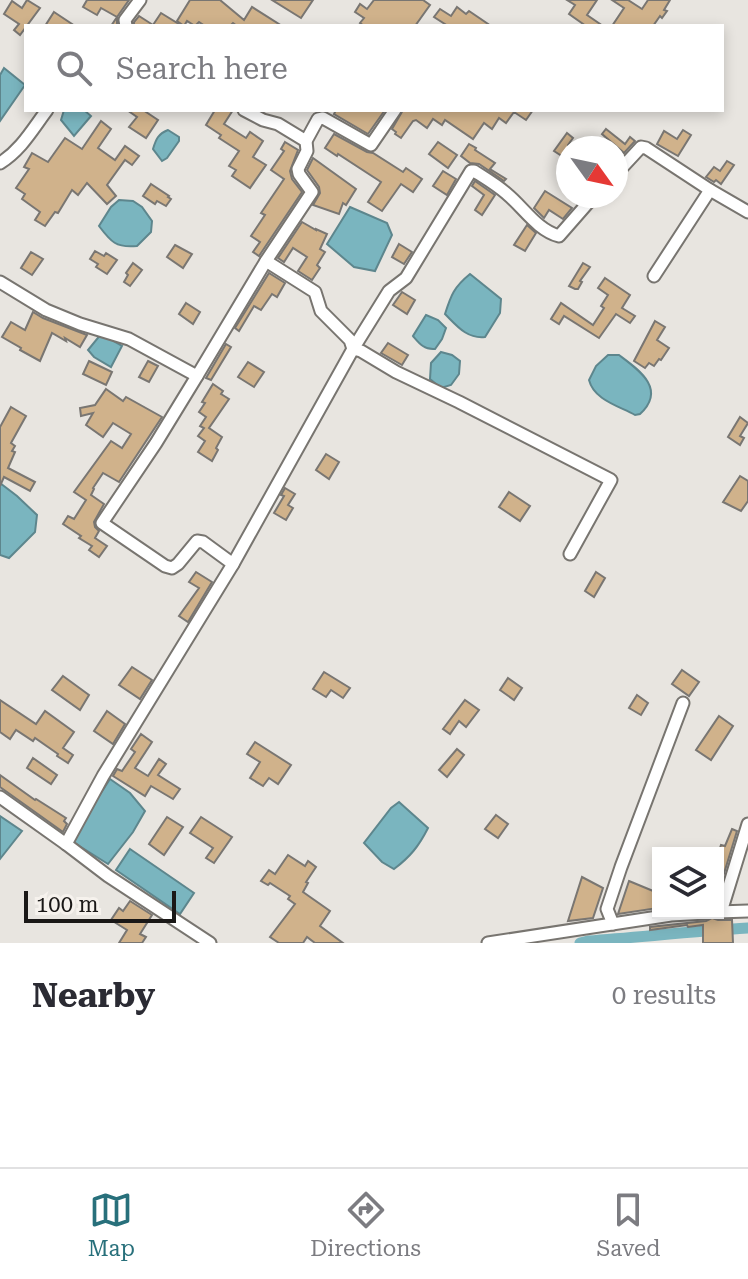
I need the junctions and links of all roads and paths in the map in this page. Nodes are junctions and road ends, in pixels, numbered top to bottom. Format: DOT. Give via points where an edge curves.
graph roads {
  1 [pos="140,0"];
  2 [pos="126,24"];
  3 [pos="45,112"];
  4 [pos="248,112"];
  5 [pos="394,112"];
  6 [pos="306,141"];
  7 [pos="628,161"];
  8 [pos="0,163"];
  9 [pos="710,190"];
  10 [pos="584,208"];
  11 [pos="748,212"];
  12 [pos="266,261"];
  13 [pos="654,276"];
  14 [pos="0,282"];
  15 [pos="353,349"];
  16 [pos="197,376"];
  17 [pos="570,554"];
  18 [pos="233,564"];
  19 [pos="683,703"];
  20 [pos="0,797"];
  21 [pos="748,824"];
  22 [pos="66,844"];
  23 [pos="724,899"];
  24 [pos="748,911"];
  25 [pos="724,912"];
  26 [pos="652,918"];
  27 [pos="613,924"];
  28 [pos="210,943"];
  29 [pos="488,943"];
  1 -- 2 [label="street"];
  3 -- 8 [label="street" via="19,149"];
  4 -- 6 [label="street"];
  5 -- 6 [label="street" via="371,145 323,118"];
  6 -- 12 [label="street" via="298,172 313,190"];
  7 -- 9 [label="street" via="646,148"];
  9 -- 11 [label="street"];
  9 -- 13 [label="street"];
  10 -- 15 [label="street" via="559,236 553,235 508,194 471,171 406,278 389,291"];
  12 -- 15 [label="street" via="315,292 321,311"];
  12 -- 16 [label="street"];
  14 -- 16 [label="street" via="46,310 129,339"];
  15 -- 17 [label="street" via="611,480"];
  15 -- 18 [label="street"];
  16 -- 18 [label="street" via="102,523 165,566 178,564 197,541"];
  18 -- 22 [label="street"];
  19 -- 27 [label="street" via="607,909"];
  20 -- 22 [label="street"];
  21 -- 23 [label="street"];
  22 -- 28 [label="street"];
  24 -- 25 [label="street"];
  26 -- 27 [label="street"];
  27 -- 29 [label="street"];
}
